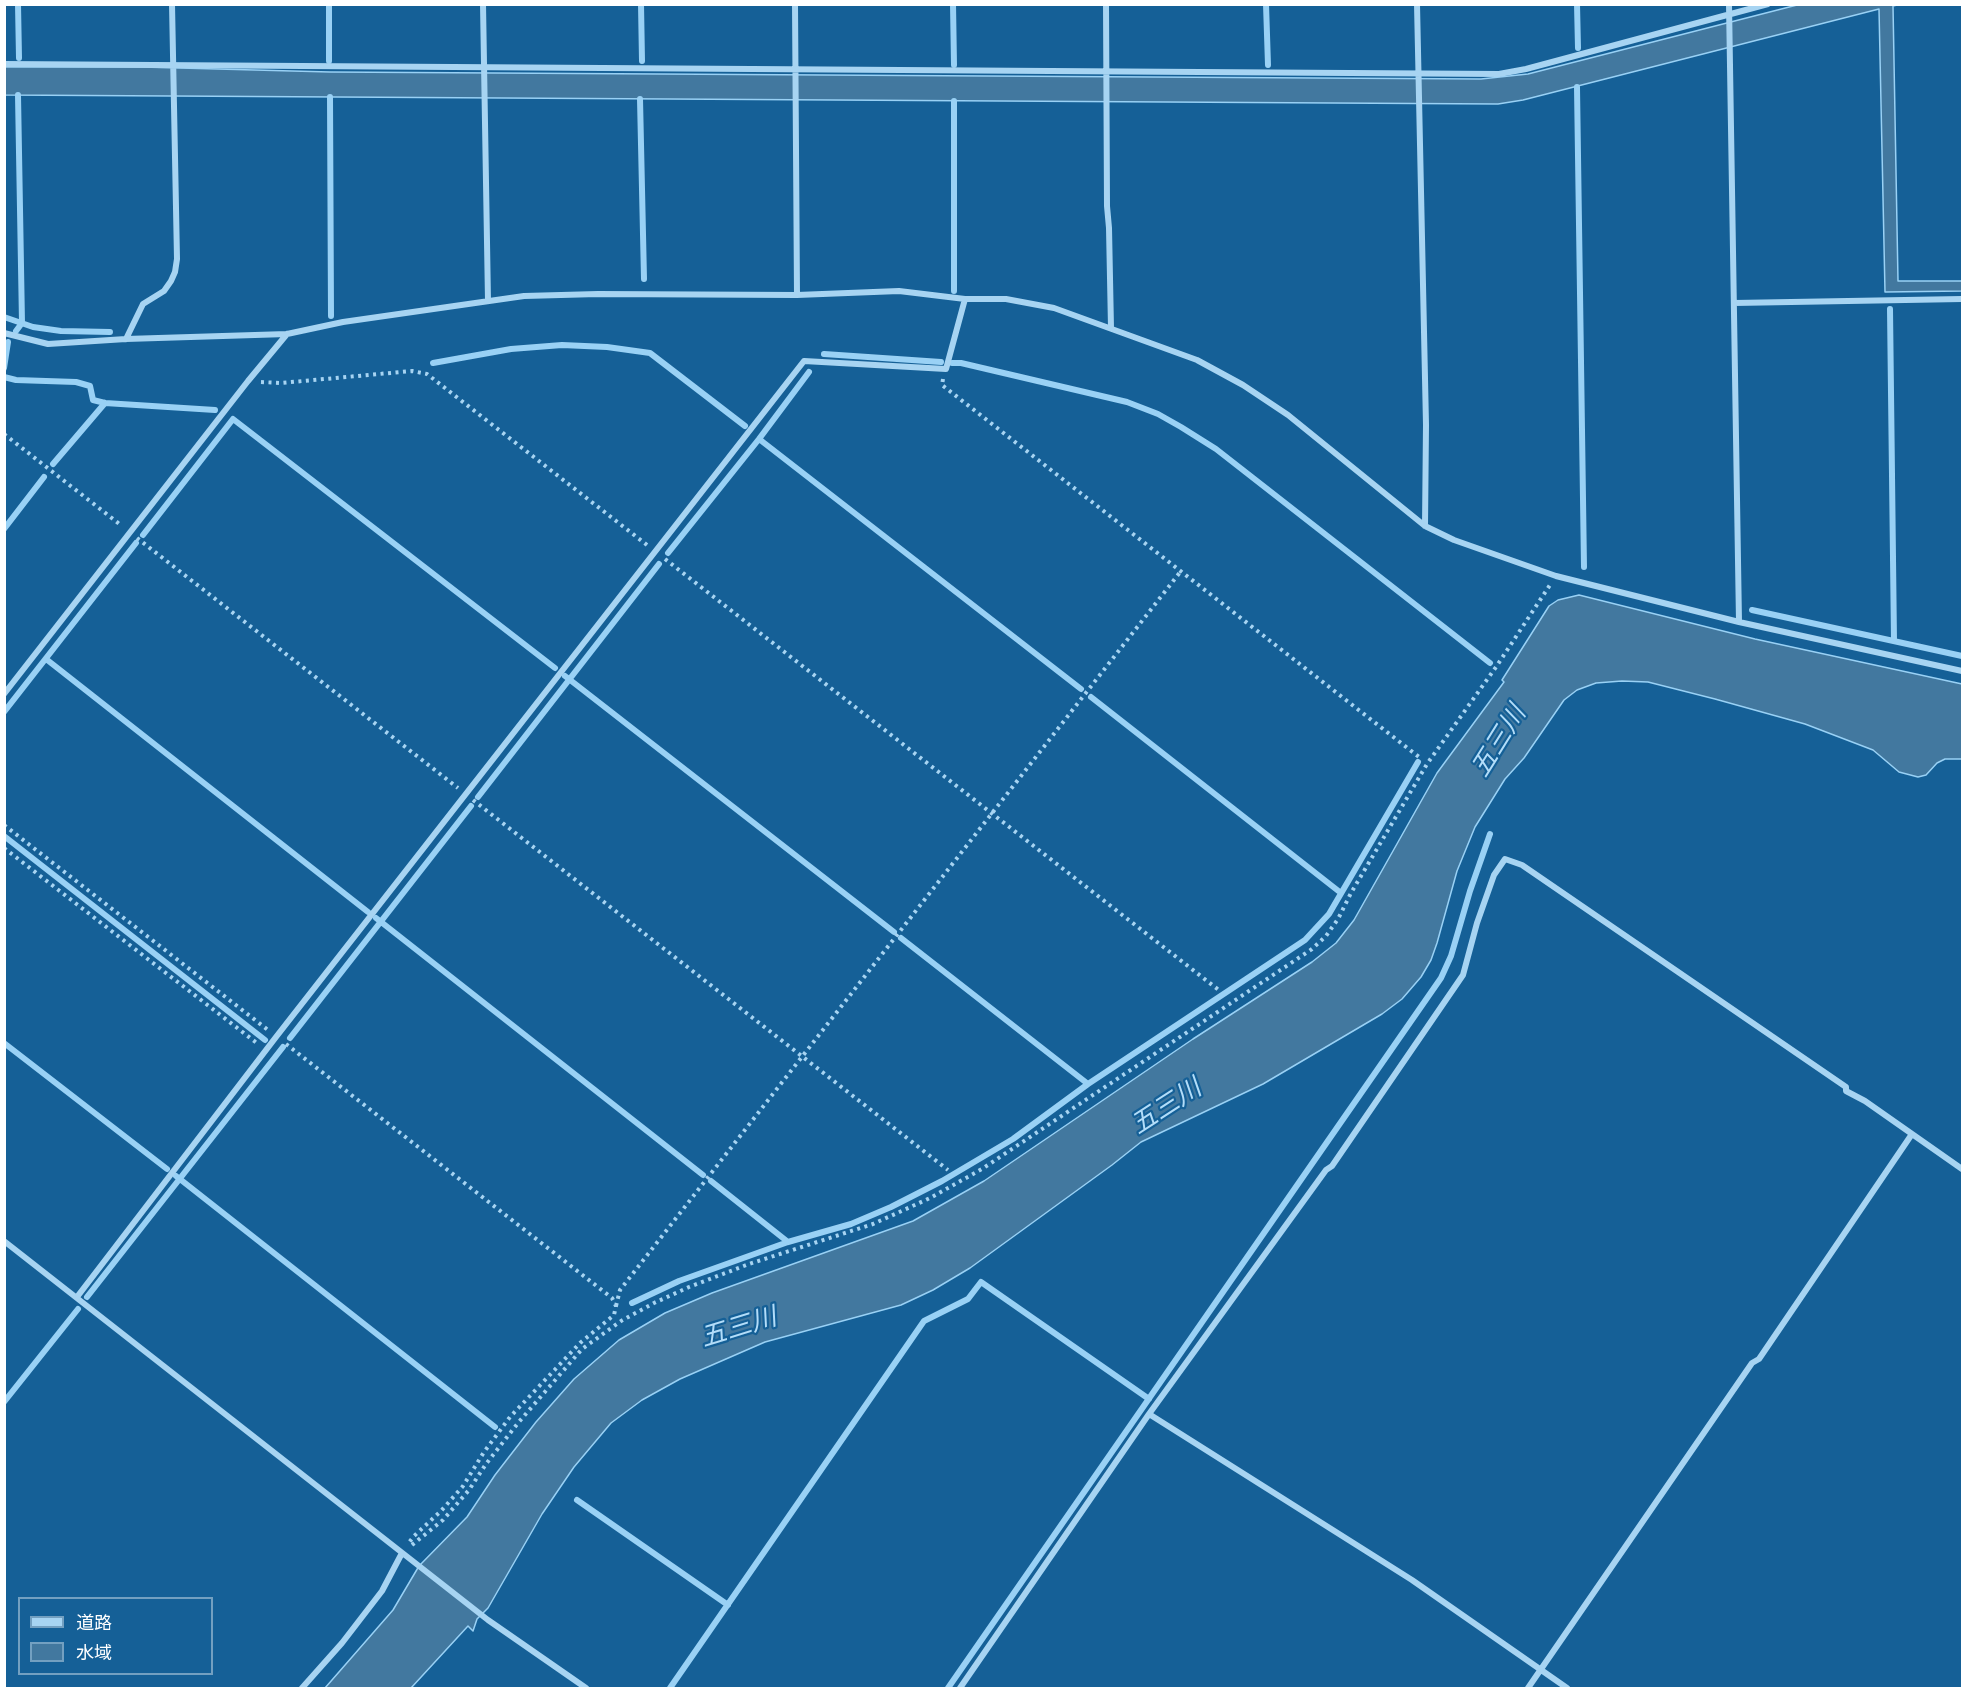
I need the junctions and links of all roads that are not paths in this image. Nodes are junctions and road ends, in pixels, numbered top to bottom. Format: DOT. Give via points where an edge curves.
graph roads {
  1 [pos="172,4"];
  2 [pos="483,4"];
  3 [pos="795,4"];
  4 [pos="1106,4"];
  5 [pos="1417,4"];
  6 [pos="1729,4"];
  7 [pos="1768,4"];
  8 [pos="1729,15"];
  9 [pos="4,64"];
  10 [pos="172,64"];
  11 [pos="485,68"];
  12 [pos="796,69"];
  13 [pos="1108,72"];
  14 [pos="1419,74"];
  15 [pos="796,295"];
  16 [pos="966,298"];
  17 [pos="1962,299"];
  18 [pos="488,301"];
  19 [pos="1734,303"];
  20 [pos="1110,328"];
  21 [pos="4,333"];
  22 [pos="287,334"];
  23 [pos="126,339"];
  24 [pos="1425,526"];
  25 [pos="1739,622"];
  26 [pos="1962,671"];
  27 [pos="4,694"];
  28 [pos="1912,1134"];
  29 [pos="1962,1169"];
  30 [pos="4,1241"];
  31 [pos="77,1297"];
  32 [pos="1149,1414"];
  33 [pos="402,1553"];
  34 [pos="1540,1670"];
  35 [pos="302,1689"];
  36 [pos="586,1689"];
  37 [pos="960,1689"];
  38 [pos="1528,1689"];
  39 [pos="1567,1689"];
  1 -- 10 [label="street"];
  2 -- 11 [label="street"];
  3 -- 12 [label="street"];
  4 -- 13 [label="street"];
  5 -- 14 [label="street"];
  6 -- 8 [label="street"];
  7 -- 8 [label="street"];
  8 -- 14 [label="street" via="1526,69 1499,74"];
  8 -- 19 [label="street"];
  9 -- 10 [label="street"];
  10 -- 11 [label="street"];
  10 -- 23 [label="street" via="175,272 164,291 144,304"];
  11 -- 12 [label="street"];
  11 -- 18 [label="street"];
  12 -- 13 [label="street"];
  12 -- 15 [label="street"];
  13 -- 14 [label="street"];
  13 -- 20 [label="street"];
  14 -- 24 [label="street"];
  15 -- 16 [label="street" via="899,291"];
  15 -- 18 [label="street" via="598,294"];
  16 -- 20 [label="street" via="1006,299 1054,308"];
  16 -- 31 [label="street" via="946,369 804,361"];
  17 -- 19 [label="street"];
  18 -- 22 [label="street"];
  19 -- 25 [label="street"];
  20 -- 24 [label="street" via="1197,360 1243,385 1288,415"];
  21 -- 23 [label="street" via="48,344"];
  22 -- 23 [label="street"];
  22 -- 27 [label="street"];
  24 -- 25 [label="street" via="1556,576"];
  25 -- 26 [label="street"];
  28 -- 29 [label="street"];
  28 -- 32 [label="street" via="1522,865 1505,859 1494,875 1463,975 1332,1166"];
  28 -- 34 [label="street"];
  30 -- 31 [label="street"];
  31 -- 33 [label="street"];
  32 -- 34 [label="street" via="1412,1580"];
  32 -- 37 [label="street"];
  33 -- 35 [label="street" via="382,1591"];
  33 -- 36 [label="street"];
  34 -- 38 [label="street"];
  34 -- 39 [label="street"];
}
